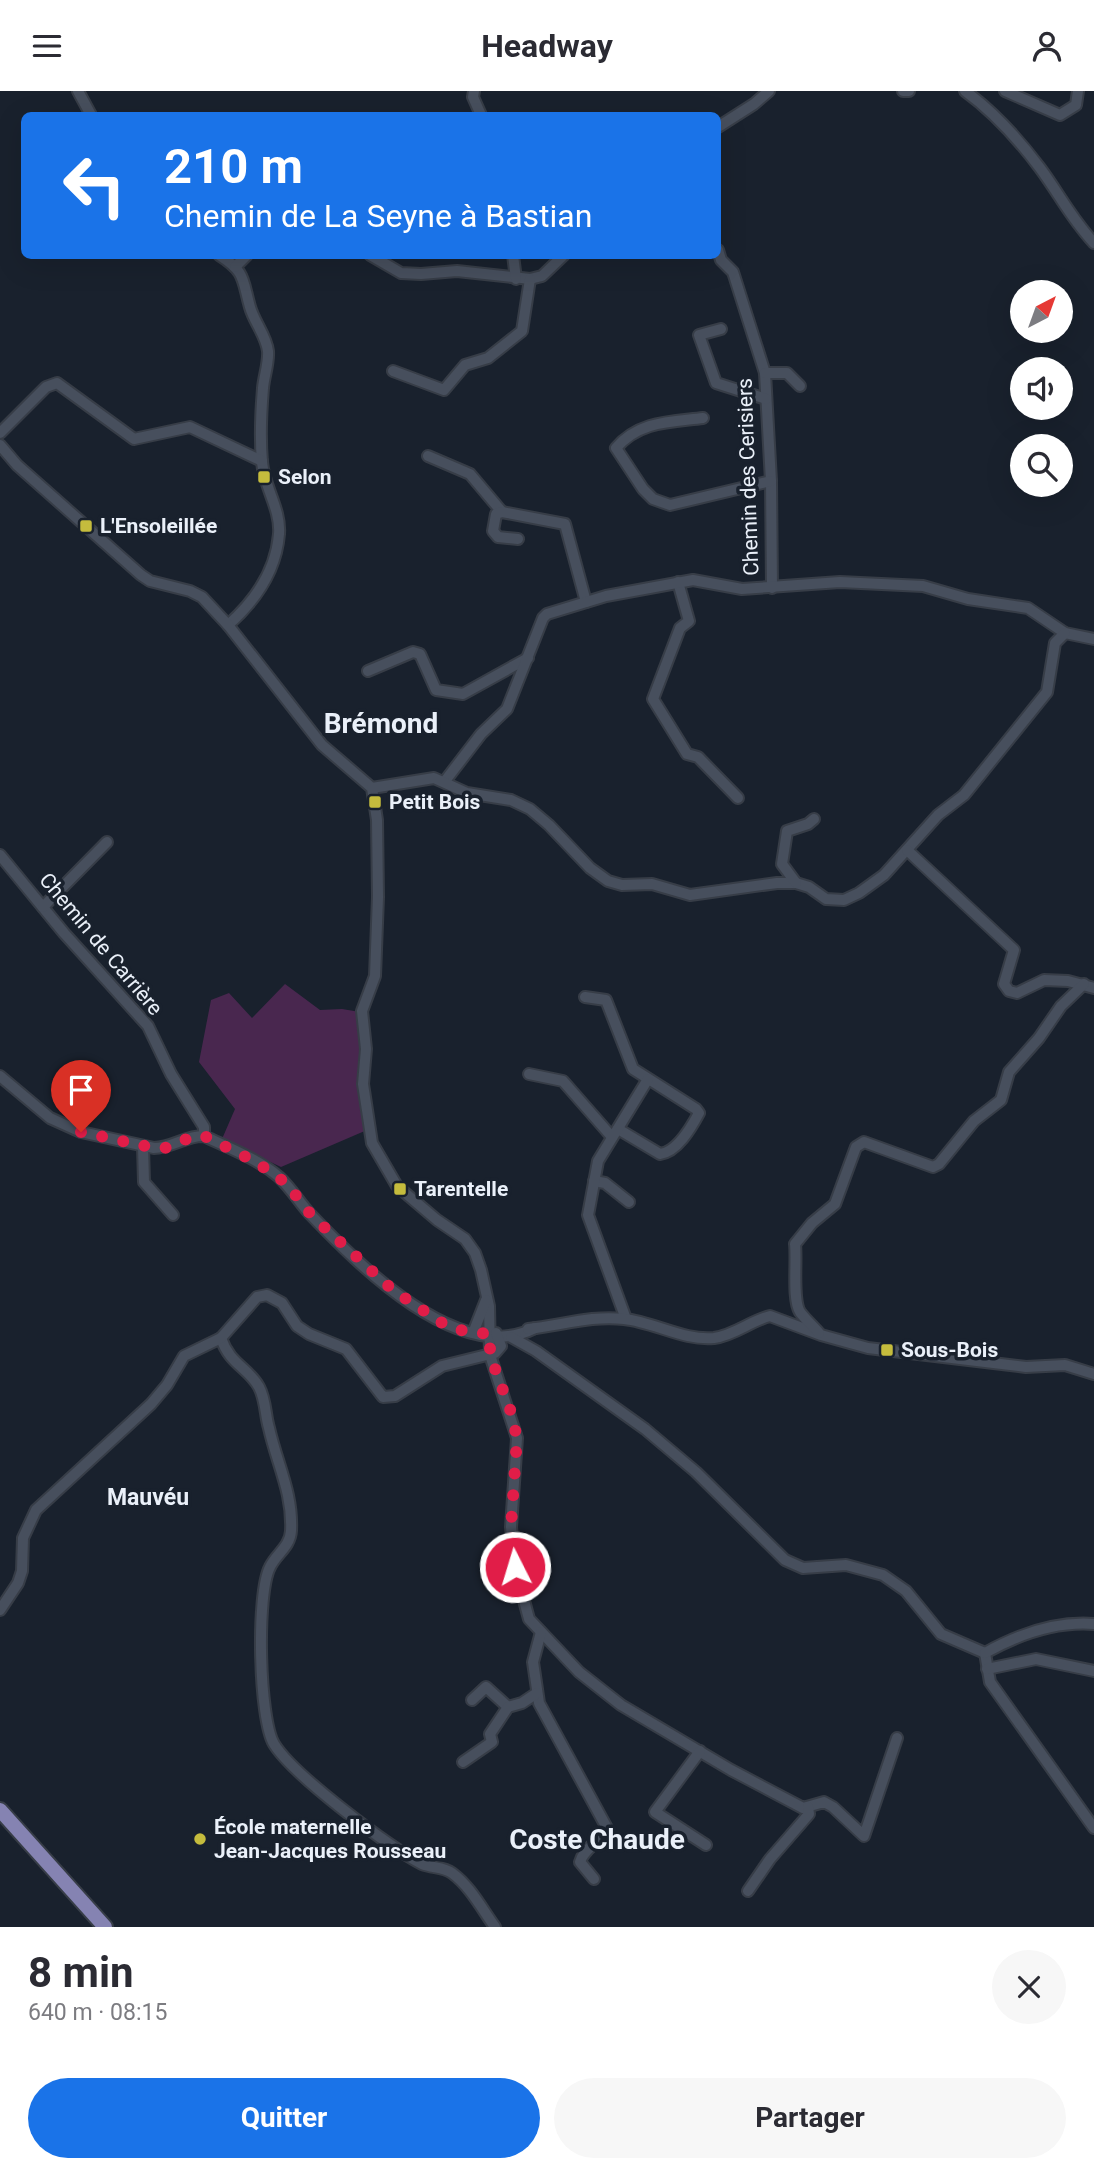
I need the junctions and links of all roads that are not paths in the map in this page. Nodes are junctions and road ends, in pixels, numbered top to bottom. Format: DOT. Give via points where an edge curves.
graph roads {
  1 [pos="78,91"];
  2 [pos="474,91"];
  3 [pos="769,91"];
  4 [pos="903,91"];
  5 [pos="909,91"];
  6 [pos="965,91"];
  7 [pos="1005,91"];
  8 [pos="1079,91"];
  9 [pos="89,112"];
  10 [pos="480,112"];
  11 [pos="721,125"];
  12 [pos="1094,243"];
  13 [pos="224,259"];
  14 [pos="243,259"];
  15 [pos="377,259"];
  16 [pos="514,259"];
  17 [pos="560,259"];
  18 [pos="720,259"];
  19 [pos="235,267"];
  20 [pos="516,279"];
  21 [pos="530,279"];
  22 [pos="721,329"];
  23 [pos="393,371"];
  24 [pos="765,373"];
  25 [pos="800,387"];
  26 [pos="766,399"];
  27 [pos="703,418"];
  28 [pos="0,433"];
  29 [pos="0,445"];
  30 [pos="428,456"];
  31 [pos="262,461"];
  32 [pos="771,481"];
  33 [pos="502,512"];
  34 [pos="518,539"];
  35 [pos="678,582"];
  36 [pos="772,588"];
  37 [pos="586,601"];
  38 [pos="228,625"];
  39 [pos="1065,633"];
  40 [pos="1094,639"];
  41 [pos="528,658"];
  42 [pos="368,671"];
  43 [pos="445,781"];
  44 [pos="372,788"];
  45 [pos="738,798"];
  46 [pos="814,819"];
  47 [pos="107,842"];
  48 [pos="907,850"];
  49 [pos="0,855"];
  50 [pos="796,883"];
  51 [pos="43,907"];
  52 [pos="1089,986"];
  53 [pos="585,997"];
  54 [pos="529,1074"];
  55 [pos="0,1076"];
  56 [pos="648,1079"];
  57 [pos="0,1087"];
  58 [pos="22,1095"];
  59 [pos="615,1133"];
  60 [pos="204,1136"];
  61 [pos="143,1146"];
  62 [pos="594,1181"];
  63 [pos="629,1202"];
  64 [pos="173,1215"];
  65 [pos="487,1290"];
  66 [pos="626,1319"];
  67 [pos="473,1333"];
  68 [pos="506,1334"];
  69 [pos="821,1335"];
  70 [pos="222,1338"];
  71 [pos="490,1355"];
  72 [pos="1094,1374"];
  73 [pos="0,1610"];
  74 [pos="1094,1624"];
  75 [pos="541,1632"];
  76 [pos="985,1653"];
  77 [pos="987,1669"];
  78 [pos="1094,1671"];
  79 [pos="537,1693"];
  80 [pos="471,1700"];
  81 [pos="508,1707"];
  82 [pos="897,1738"];
  83 [pos="700,1751"];
  84 [pos="463,1762"];
  85 [pos="808,1807"];
  86 [pos="0,1810"];
  87 [pos="1094,1828"];
  88 [pos="706,1845"];
  89 [pos="594,1879"];
  90 [pos="748,1891"];
  91 [pos="105,1927"];
  92 [pos="495,1927"];
  1 -- 9 [label="street"];
  2 -- 10 [label="street"];
  3 -- 11 [label="street"];
  4 -- 5 [label="street"];
  6 -- 12 [label="street" via="992,113 1040,168 1068,213"];
  7 -- 8 [label="street" via="1060,115 1076,105"];
  13 -- 19 [label="street"];
  14 -- 19 [label="street"];
  15 -- 20 [label="street" via="401,273 457,271"];
  16 -- 20 [label="street"];
  17 -- 21 [label="street" via="542,276"];
  18 -- 24 [label="street, Chemin des Cerisiers" via="733,272"];
  19 -- 31 [label="street" via="243,277 268,351"];
  20 -- 21 [label="street"];
  21 -- 23 [label="street" via="522,331 488,358 465,365 444,390"];
  22 -- 26 [label="street" via="699,335 716,383"];
  24 -- 25 [label="street" via="787,373"];
  24 -- 26 [label="street, Chemin des Cerisiers"];
  26 -- 32 [label="street, Chemin des Cerisiers"];
  27 -- 32 [label="street" via="644,425 616,448 653,499 670,505"];
  28 -- 31 [label="street" via="46,387 57,383 134,439 191,427"];
  29 -- 38 [label="street" via="141,575 197,593"];
  30 -- 33 [label="street" via="470,474"];
  31 -- 38 [label="street" via="279,535 265,582"];
  32 -- 36 [label="street, Chemin des Cerisiers"];
  33 -- 34 [label="street" via="496,514 493,531 498,537"];
  33 -- 37 [label="street" via="565,524"];
  35 -- 36 [label="street"];
  35 -- 37 [label="street"];
  35 -- 45 [label="street" via="689,621 680,628 653,699 687,754 698,757"];
  36 -- 39 [label="street" via="840,582 923,586 1028,608"];
  37 -- 41 [label="street" via="547,614"];
  38 -- 44 [label="street" via="322,745"];
  39 -- 40 [label="street"];
  39 -- 48 [label="street" via="1055,643 1045,695 964,795 938,815"];
  41 -- 42 [label="street" via="463,694 436,690 420,654 413,652"];
  41 -- 43 [label="street" via="507,709"];
  43 -- 44 [label="street" via="426,778"];
  43 -- 50 [label="street" via="467,793 511,800 530,809 590,868 622,885 652,884 690,895"];
  44 -- 65 [label="street" via="379,884 374,976 362,1011 363,1084 372,1143 400,1189 465,1239 475,1253"];
  46 -- 50 [label="street" via="787,831 782,864"];
  47 -- 51 [label="street"];
  48 -- 50 [label="street" via="874,884 844,900 826,899"];
  48 -- 52 [label="street" via="1014,950 1004,984 1009,991 1017,993 1044,980"];
  49 -- 51 [label="street, Chemin de Carrière"];
  51 -- 60 [label="street, Chemin de Carrière" via="148,1026 204,1127"];
  52 -- 69 [label="street" via="1061,1006 1009,1072 1001,1100 974,1121 939,1164 933,1167 864,1142 856,1146 835,1204 795,1244 794,1296 798,1310"];
  53 -- 56 [label="street" via="606,1000 633,1069"];
  54 -- 59 [label="street" via="563,1081"];
  55 -- 58 [label="street"];
  56 -- 59 [label="street"];
  56 -- 59 [label="street" via="696,1109 697,1118 667,1153"];
  57 -- 58 [label="street"];
  58 -- 61 [label="street" via="50,1118 81,1132"];
  59 -- 62 [label="street" via="597,1161"];
  60 -- 61 [label="street" via="165,1148"];
  60 -- 67 [label="street" via="276,1175 327,1231 394,1291 435,1320"];
  61 -- 64 [label="street" via="144,1182"];
  62 -- 63 [label="street" via="605,1183"];
  62 -- 66 [label="street" via="588,1215"];
  65 -- 67 [label="street"];
  65 -- 68 [label="street"];
  66 -- 68 [label="street" via="577,1320"];
  66 -- 69 [label="street" via="704,1338 734,1333 770,1316"];
  67 -- 68 [label="street"];
  68 -- 71 [label="street"];
  68 -- 76 [label="street" via="667,1447 785,1560 803,1568 846,1565 883,1575 906,1591 941,1634"];
  69 -- 72 [label="street" via="868,1348 1034,1368 1065,1365"];
  70 -- 71 [label="street" via="257,1297 267,1295 282,1303 297,1326 346,1349 383,1397 395,1396 442,1366"];
  70 -- 73 [label="street" via="184,1356 150,1404 36,1510 23,1538 18,1583"];
  70 -- 92 [label="street" via="229,1356 257,1384 263,1397 290,1497 291,1534 270,1566 259,1642 268,1731 275,1746 309,1780 372,1832 460,1880"];
  71 -- 75 [label="street" via="517,1438 511,1527 515,1567 529,1619"];
  74 -- 76 [label="street" via="1055,1625"];
  75 -- 79 [label="street" via="533,1662"];
  75 -- 83 [label="street" via="579,1672 621,1705"];
  76 -- 77 [label="street"];
  77 -- 78 [label="street" via="1036,1659"];
  77 -- 87 [label="street" via="1006,1707"];
  79 -- 81 [label="street"];
  79 -- 89 [label="street" via="560,1746 607,1828 581,1856 580,1862"];
  80 -- 81 [label="street" via="486,1687"];
  81 -- 84 [label="street" via="490,1734 492,1741"];
  82 -- 85 [label="street" via="864,1836 834,1807 824,1802"];
  83 -- 85 [label="street"];
  83 -- 88 [label="street" via="655,1812"];
  85 -- 90 [label="street" via="809,1814"];
  86 -- 91 [label="main road"];
}
